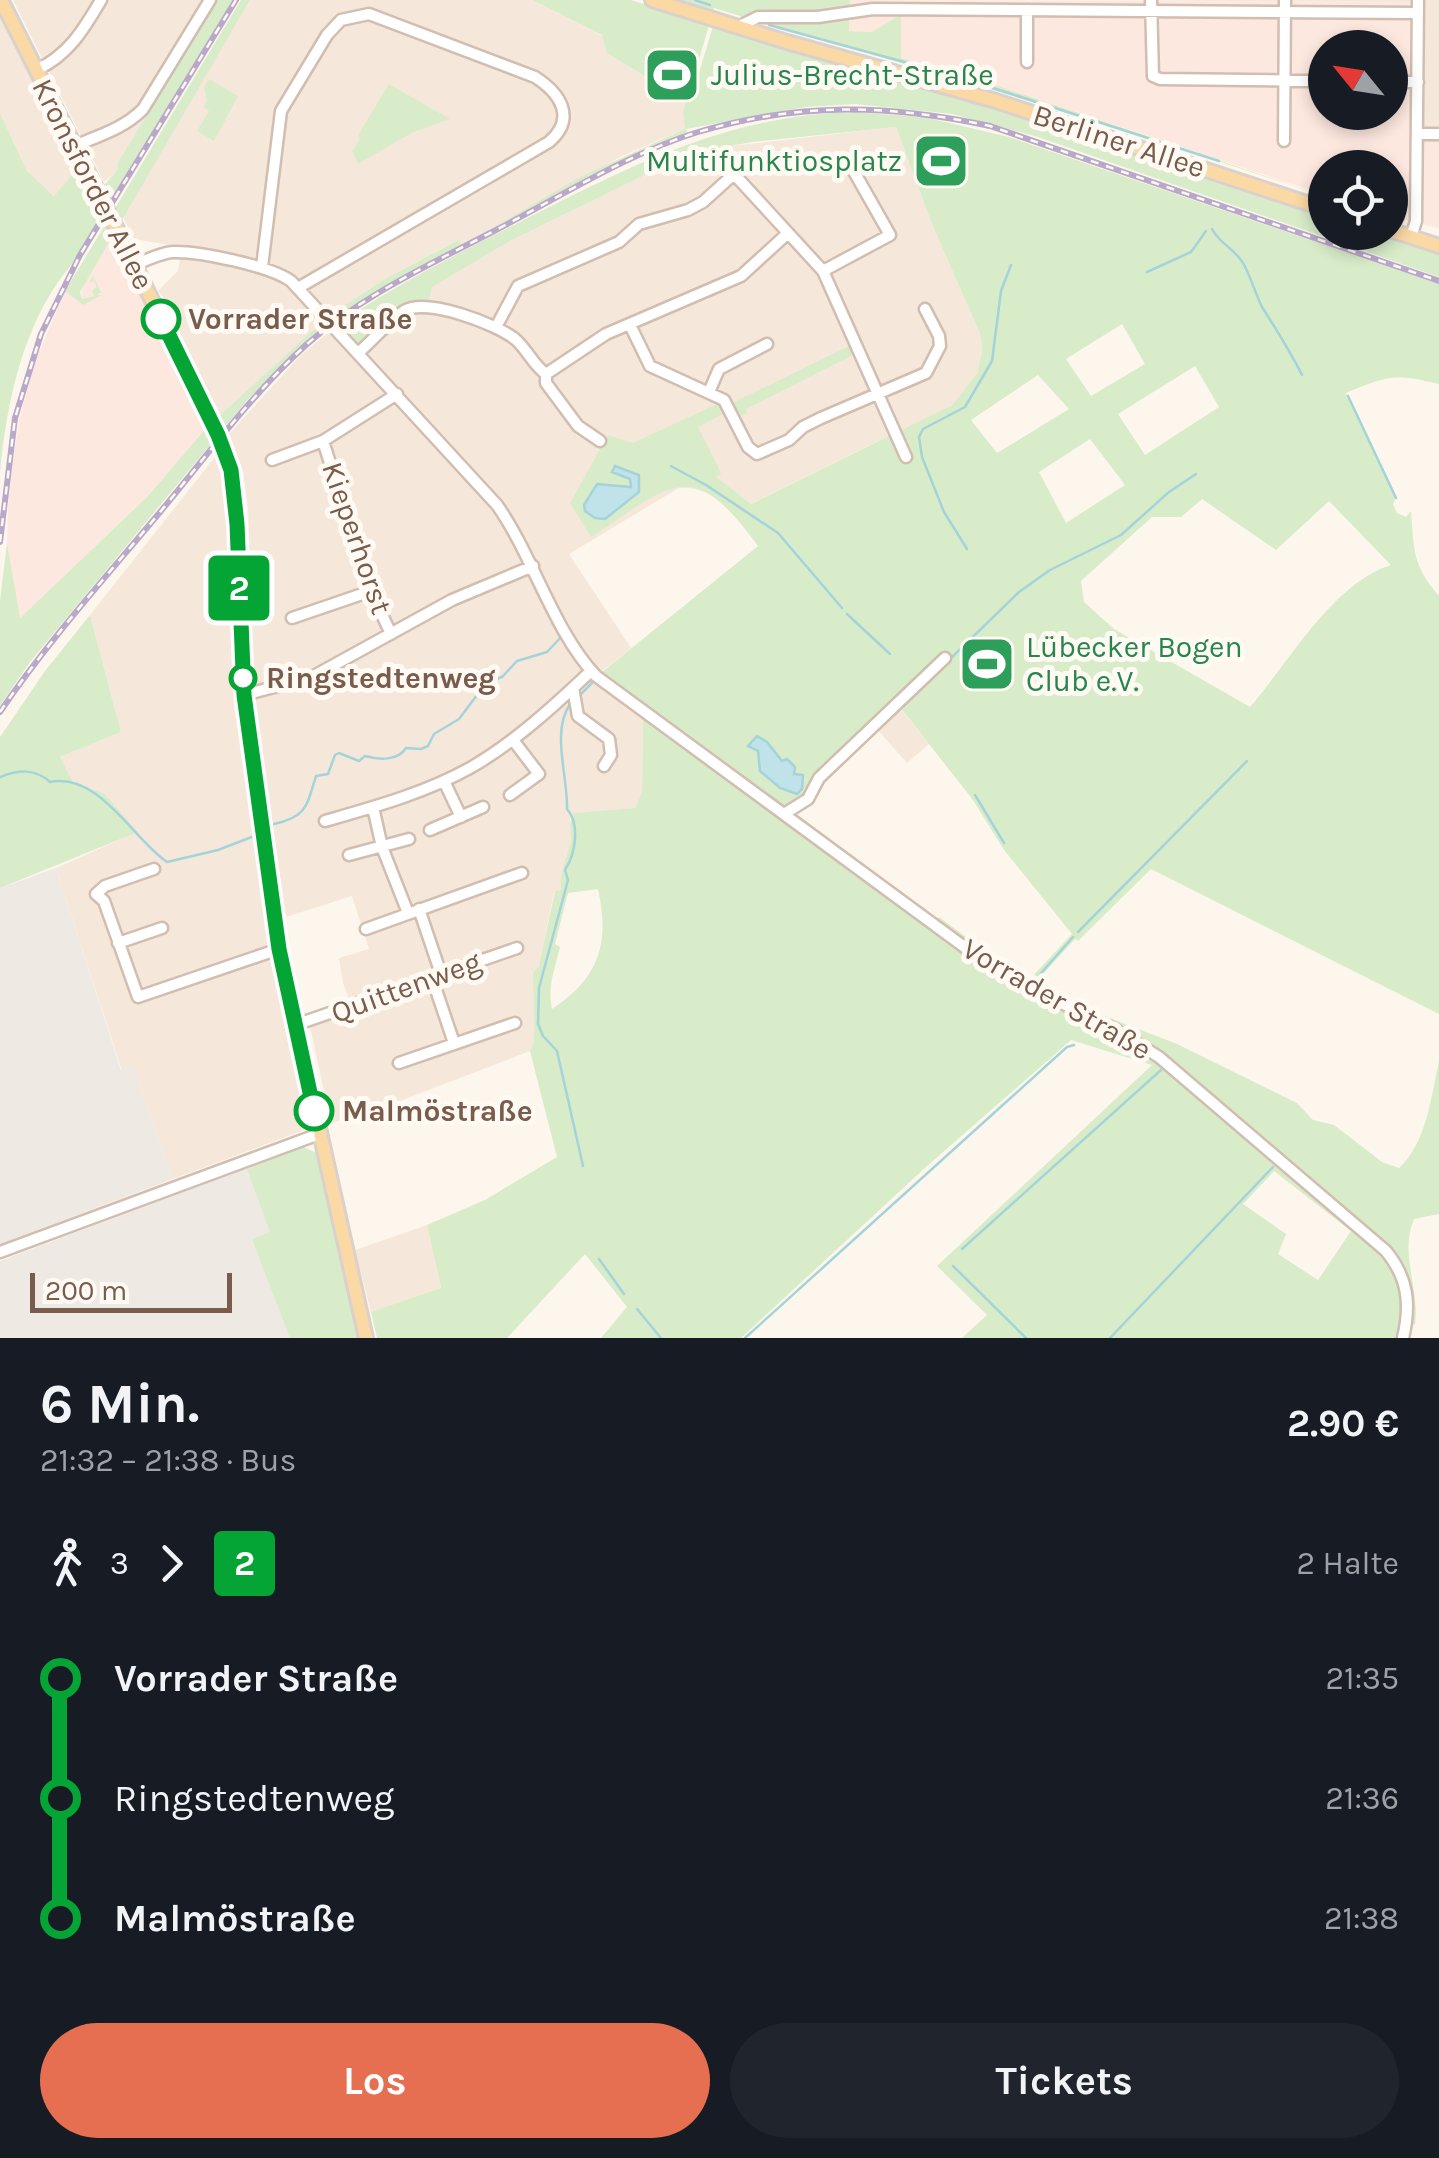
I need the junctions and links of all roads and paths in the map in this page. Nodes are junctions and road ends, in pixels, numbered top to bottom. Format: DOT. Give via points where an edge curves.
graph roads {
  1 [pos="1,0"];
  2 [pos="101,0"];
  3 [pos="652,0"];
  4 [pos="1418,0"];
  5 [pos="210,1"];
  6 [pos="1089,5"];
  7 [pos="1151,5"];
  8 [pos="1218,6"];
  9 [pos="1285,6"];
  10 [pos="1351,6"];
  11 [pos="1031,7"];
  12 [pos="1418,13"];
  13 [pos="738,27"];
  14 [pos="1028,62"];
  15 [pos="36,70"];
  16 [pos="1284,81"];
  17 [pos="1308,81"];
  18 [pos="1408,82"];
  19 [pos="1418,82"];
  20 [pos="1417,134"];
  21 [pos="1439,134"];
  22 [pos="1284,142"];
  23 [pos="74,146"];
  24 [pos="852,168"];
  25 [pos="1308,203"];
  26 [pos="787,234"];
  27 [pos="1408,236"];
  28 [pos="1411,237"];
  29 [pos="1439,246"];
  30 [pos="134,266"];
  31 [pos="262,267"];
  32 [pos="823,272"];
  33 [pos="298,288"];
  34 [pos="925,309"];
  35 [pos="630,325"];
  36 [pos="496,327"];
  37 [pos="767,344"];
  38 [pos="358,353"];
  39 [pos="546,374"];
  40 [pos="709,392"];
  41 [pos="877,393"];
  42 [pos="397,394"];
  43 [pos="324,440"];
  44 [pos="600,441"];
  45 [pos="906,457"];
  46 [pos="272,460"];
  47 [pos="533,566"];
  48 [pos="372,591"];
  49 [pos="292,618"];
  50 [pos="391,634"];
  51 [pos="945,658"];
  52 [pos="591,671"];
  53 [pos="573,688"];
  54 [pos="244,695"];
  55 [pos="513,740"];
  56 [pos="604,766"];
  57 [pos="444,781"];
  58 [pos="510,795"];
  59 [pos="373,807"];
  60 [pos="483,807"];
  61 [pos="784,814"];
  62 [pos="461,817"];
  63 [pos="325,822"];
  64 [pos="430,830"];
  65 [pos="409,839"];
  66 [pos="382,847"];
  67 [pos="349,855"];
  68 [pos="154,869"];
  69 [pos="522,873"];
  70 [pos="413,911"];
  71 [pos="162,928"];
  72 [pos="366,928"];
  73 [pos="118,943"];
  74 [pos="517,948"];
  75 [pos="279,949"];
  76 [pos="437,976"];
  77 [pos="514,1023"];
  78 [pos="295,1026"];
  79 [pos="454,1044"];
  80 [pos="398,1063"];
  81 [pos="319,1134"];
  82 [pos="0,1252"];
  83 [pos="366,1338"];
  84 [pos="1403,1338"];
  1 -- 15 [label="main road, Kronsforder Allee"];
  2 -- 15 [label="street" via="83,32"];
  3 -- 13 [label="main road, Berliner Allee"];
  4 -- 12 [label="street"];
  5 -- 23 [label="street" via="144,109"];
  6 -- 7 [label="street"];
  6 -- 11 [label="street"];
  7 -- 8 [label="street"];
  7 -- 16 [label="street" via="1154,76"];
  8 -- 9 [label="street"];
  9 -- 10 [label="street"];
  9 -- 16 [label="street"];
  10 -- 12 [label="street"];
  11 -- 13 [label="street" via="873,8 758,18"];
  11 -- 14 [label="street"];
  12 -- 19 [label="street"];
  13 -- 25 [label="main road, Berliner Allee" via="996,100"];
  15 -- 23 [label="main road, Kronsforder Allee"];
  16 -- 17 [label="street"];
  16 -- 22 [label="street"];
  18 -- 19 [label="street"];
  19 -- 20 [label="street"];
  20 -- 21 [label="street"];
  20 -- 28 [label="street"];
  23 -- 30 [label="main road, Kronsforder Allee, bridge"];
  24 -- 32 [label="street" via="890,235"];
  26 -- 32 [label="street"];
  26 -- 35 [label="street" via="741,276"];
  26 -- 36 [label="street" via="734,174 704,202 639,224 619,242 518,286"];
  27 -- 28 [label="main road"];
  28 -- 29 [label="main road"];
  30 -- 31 [label="street, Vorrader Straße" via="171,252"];
  30 -- 54 [label="main road, Kronsforder Allee" via="231,470"];
  31 -- 33 [label="street, Vorrader Straße"];
  31 -- 33 [label="street" via="281,111 341,20 369,14 535,77 561,100 563,125 550,142"];
  32 -- 41 [label="street"];
  33 -- 38 [label="street, Vorrader Straße"];
  34 -- 41 [label="street" via="939,336 932,366"];
  35 -- 39 [label="street"];
  35 -- 40 [label="street" via="650,366"];
  36 -- 38 [label="street" via="465,315 407,308"];
  36 -- 39 [label="street"];
  37 -- 40 [label="street" via="719,369"];
  38 -- 42 [label="street, Vorrader Straße"];
  39 -- 44 [label="street" via="578,426"];
  40 -- 41 [label="street" via="724,400 756,454"];
  41 -- 45 [label="street"];
  42 -- 43 [label="street"];
  42 -- 47 [label="street, Vorrader Straße" via="497,504"];
  43 -- 46 [label="street"];
  43 -- 48 [label="street, Kieperhorst"];
  47 -- 50 [label="street"];
  47 -- 52 [label="street, Vorrader Straße"];
  48 -- 49 [label="street"];
  48 -- 50 [label="street, Kieperhorst"];
  50 -- 54 [label="street" via="312,677"];
  51 -- 61 [label="street" via="819,778 808,799"];
  52 -- 53 [label="street"];
  52 -- 61 [label="street, Vorrader Straße"];
  53 -- 55 [label="street"];
  53 -- 56 [label="street" via="578,716 609,738"];
  54 -- 75 [label="main road, Kronsforder Allee"];
  55 -- 57 [label="street"];
  55 -- 58 [label="street" via="539,774"];
  57 -- 59 [label="street"];
  57 -- 62 [label="street"];
  59 -- 63 [label="street"];
  59 -- 66 [label="street"];
  60 -- 62 [label="street"];
  61 -- 84 [label="street, Vorrader Straße" via="997,971 1149,1050 1376,1241 1398,1266 1406,1288"];
  62 -- 64 [label="street"];
  65 -- 66 [label="street"];
  66 -- 67 [label="street"];
  66 -- 70 [label="street"];
  68 -- 73 [label="street" via="96,894"];
  69 -- 70 [label="street"];
  70 -- 72 [label="street"];
  70 -- 76 [label="street"];
  71 -- 73 [label="street"];
  73 -- 75 [label="street" via="138,997"];
  74 -- 76 [label="street, Quittenweg"];
  75 -- 78 [label="main road, Kronsforder Allee"];
  76 -- 78 [label="street, Quittenweg"];
  76 -- 79 [label="street"];
  77 -- 79 [label="street"];
  78 -- 81 [label="main road, Kronsforder Allee"];
  79 -- 80 [label="street"];
  81 -- 82 [label="street"];
  81 -- 83 [label="main road, Kronsforder Allee"];
}
